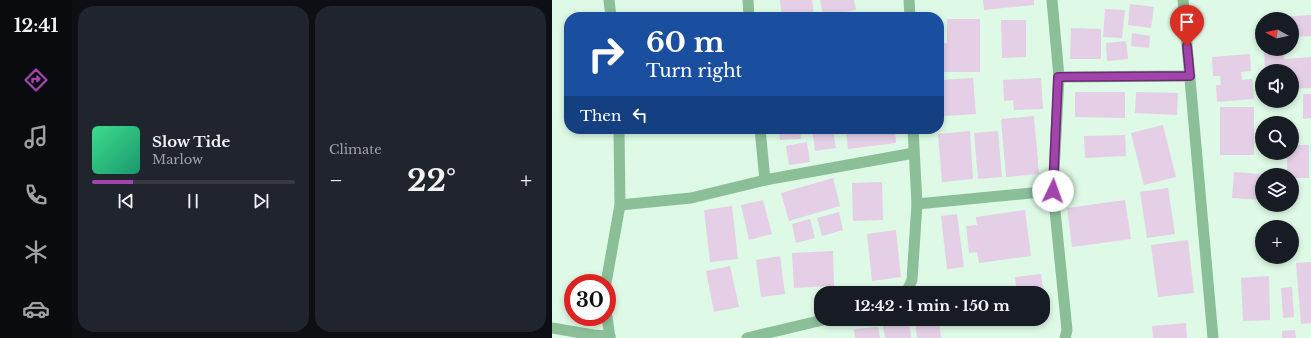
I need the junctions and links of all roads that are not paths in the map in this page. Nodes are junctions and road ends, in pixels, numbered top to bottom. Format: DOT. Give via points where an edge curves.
graph roads {
  1 [pos="609,0"];
  2 [pos="748,0"];
  3 [pos="909,0"];
  4 [pos="1052,0"];
  5 [pos="1183,0"];
  6 [pos="610,12"];
  7 [pos="749,12"];
  8 [pos="910,12"];
  9 [pos="1190,76"];
  10 [pos="1058,77"];
  11 [pos="619,134"];
  12 [pos="760,134"];
  13 [pos="913,134"];
  14 [pos="914,154"];
  15 [pos="765,180"];
  16 [pos="1053,191"];
  17 [pos="917,204"];
  18 [pos="620,205"];
  19 [pos="608,274"];
  20 [pos="909,286"];
  21 [pos="814,322"];
  22 [pos="608,326"];
  23 [pos="552,328"];
  24 [pos="610,337"];
  25 [pos="747,338"];
  26 [pos="1065,338"];
  27 [pos="1214,338"];
  1 -- 6 [label="street"];
  2 -- 7 [label="street"];
  3 -- 8 [label="street"];
  4 -- 10 [label="street"];
  5 -- 9 [label="street"];
  9 -- 10 [label="street"];
  9 -- 27 [label="street"];
  10 -- 16 [label="street"];
  11 -- 18 [label="street"];
  12 -- 15 [label="street"];
  13 -- 14 [label="street"];
  14 -- 15 [label="street"];
  14 -- 17 [label="street"];
  15 -- 18 [label="street" via="691,198"];
  16 -- 17 [label="street"];
  16 -- 26 [label="street" via="1067,330"];
  17 -- 20 [label="street" via="912,280"];
  18 -- 19 [label="street"];
  21 -- 25 [label="street"];
  22 -- 24 [label="street"];
  23 -- 24 [label="street"];
}
